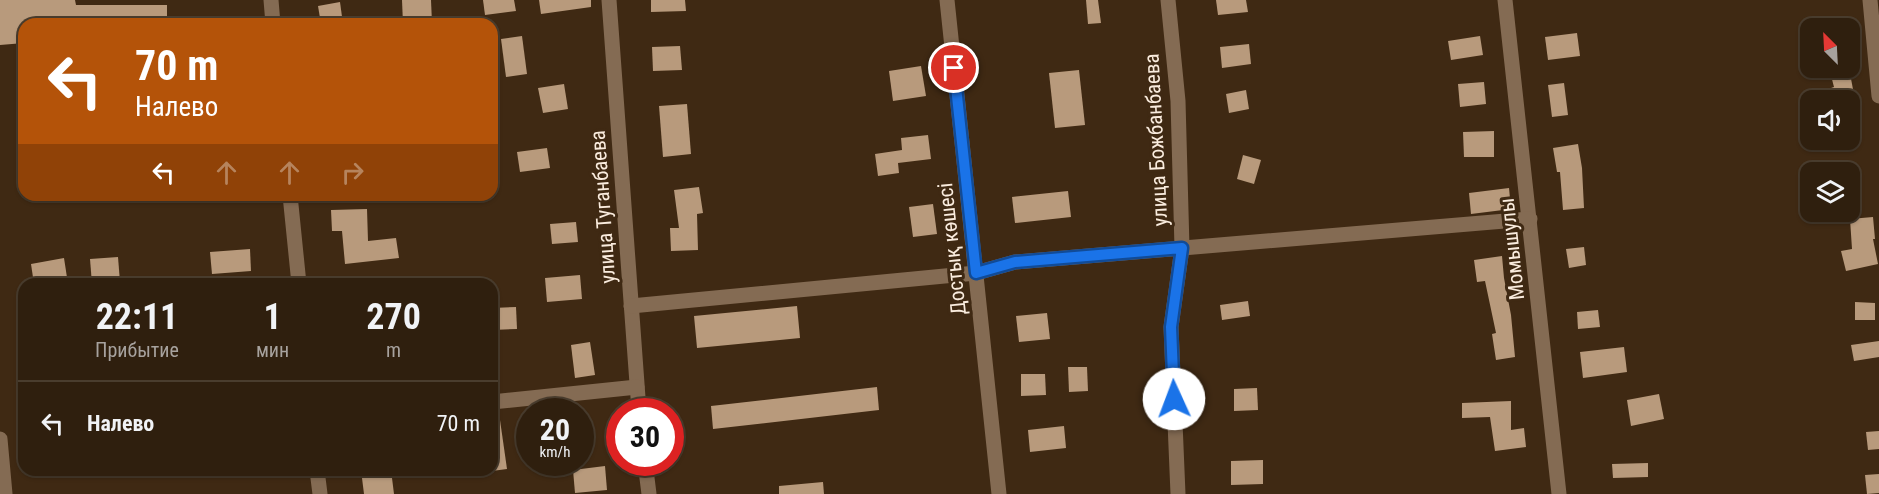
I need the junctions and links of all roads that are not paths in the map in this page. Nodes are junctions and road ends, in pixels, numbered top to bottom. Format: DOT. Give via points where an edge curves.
graph roads {
  1 [pos="271,0"];
  2 [pos="609,0"];
  3 [pos="947,0"];
  4 [pos="1168,0"];
  5 [pos="1505,0"];
  6 [pos="1870,0"];
  7 [pos="272,18"];
  8 [pos="1879,96"];
  9 [pos="291,201"];
  10 [pos="1530,219"];
  11 [pos="1182,248"];
  12 [pos="976,273"];
  13 [pos="298,278"];
  14 [pos="631,306"];
  15 [pos="637,387"];
  16 [pos="638,398"];
  17 [pos="498,401"];
  18 [pos="0,439"];
  19 [pos="318,476"];
  20 [pos="647,476"];
  21 [pos="5,494"];
  22 [pos="320,494"];
  23 [pos="649,494"];
  24 [pos="999,494"];
  25 [pos="1178,494"];
  26 [pos="1559,494"];
  1 -- 7 [label="street"];
  2 -- 14 [label="street, улица Туганбаева"];
  3 -- 12 [label="street, Достық көшесі"];
  4 -- 11 [label="street, улица Божбанбаева" via="1178,101"];
  5 -- 10 [label="street, Момышулы"];
  6 -- 8 [label="street"];
  9 -- 13 [label="street"];
  10 -- 11 [label="street"];
  10 -- 26 [label="street, Момышулы"];
  11 -- 12 [label="street" via="1015,262"];
  11 -- 25 [label="street, улица Божбанбаева" via="1171,327"];
  12 -- 14 [label="street"];
  12 -- 24 [label="street, Достық көшесі"];
  14 -- 15 [label="street, улица Туганбаева"];
  15 -- 16 [label="street, улица Туганбаева"];
  15 -- 17 [label="street"];
  18 -- 21 [label="street"];
  19 -- 22 [label="street"];
  20 -- 23 [label="street"];
}
